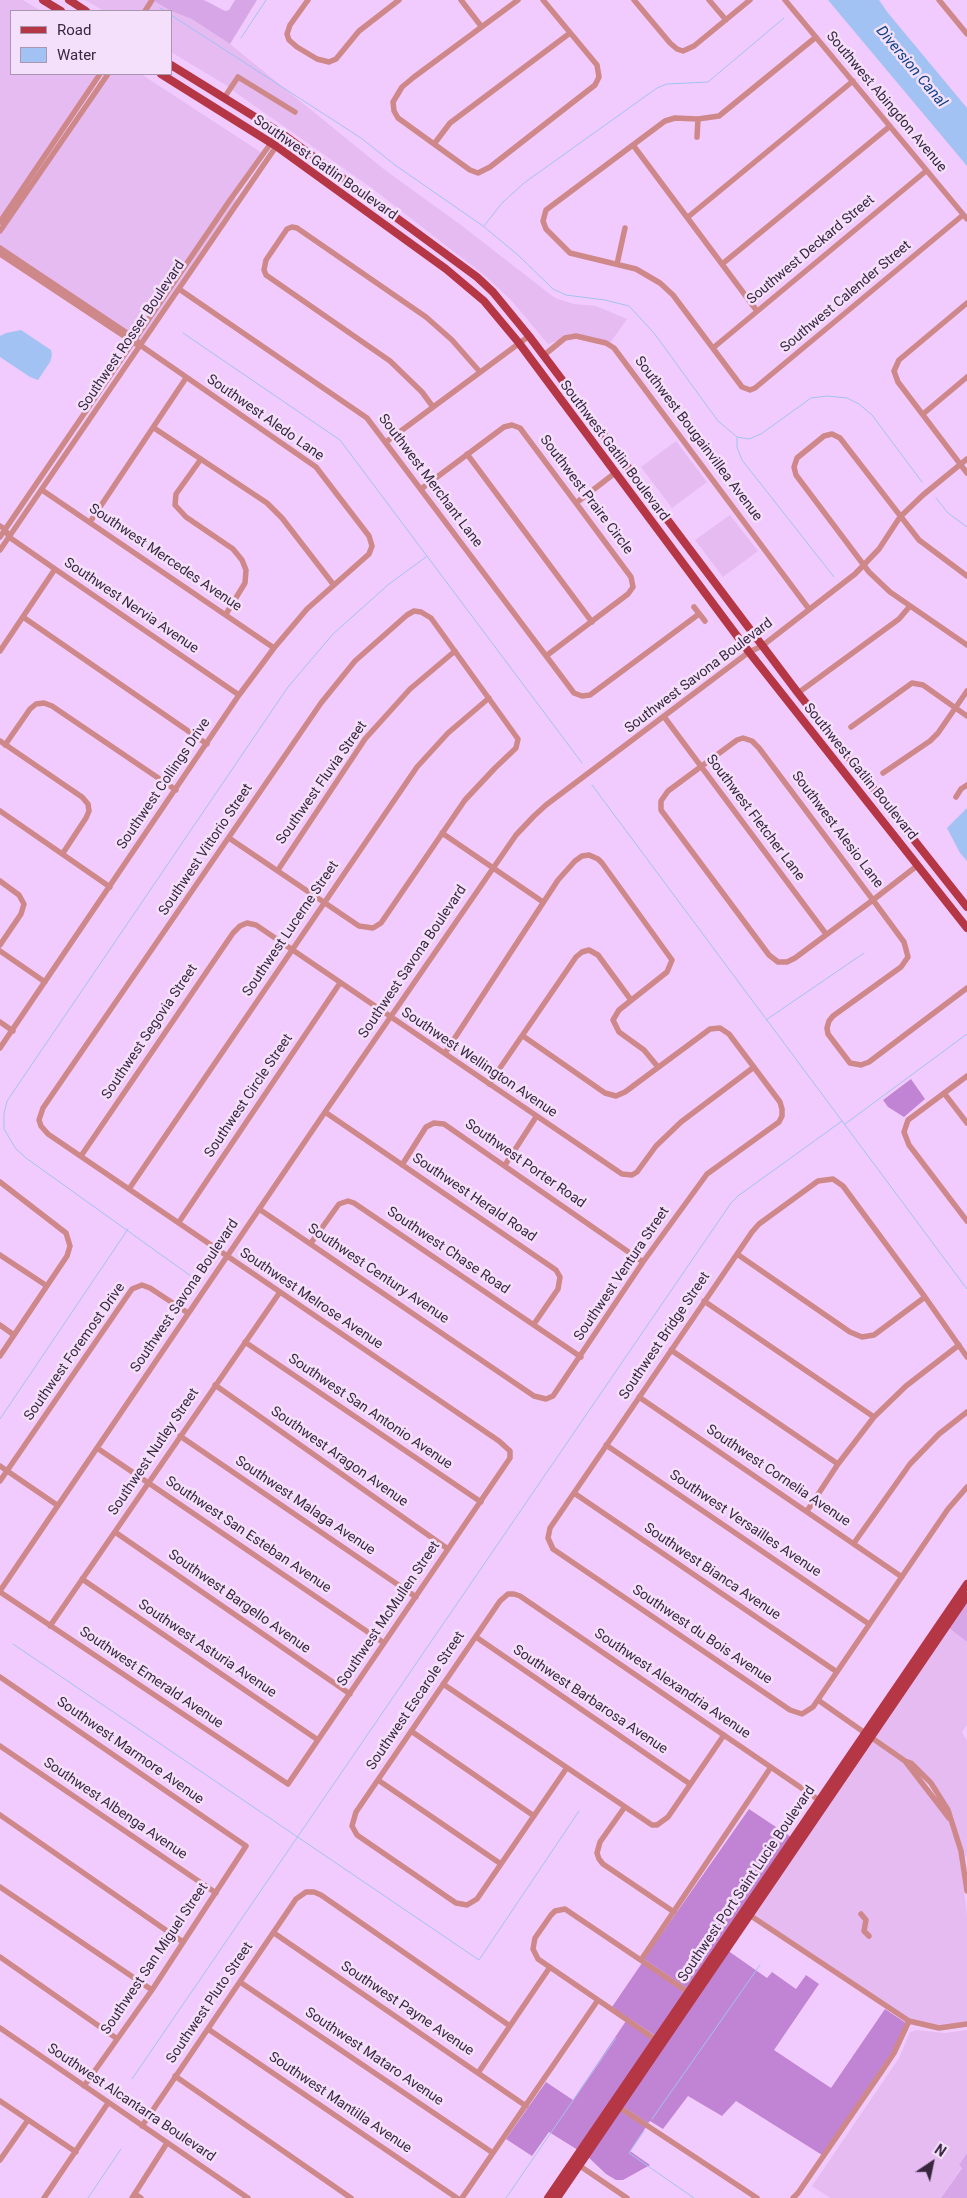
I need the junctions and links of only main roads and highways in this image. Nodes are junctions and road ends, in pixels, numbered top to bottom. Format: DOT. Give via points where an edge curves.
graph roads {
  1 [pos="43,0"];
  2 [pos="69,0"];
  3 [pos="59,10"];
  4 [pos="84,10"];
  5 [pos="172,66"];
  6 [pos="163,75"];
  7 [pos="967,907"];
  8 [pos="967,928"];
  9 [pos="967,1584"];
  10 [pos="967,1596"];
  11 [pos="941,1622"];
  12 [pos="939,1638"];
  13 [pos="868,1734"];
  14 [pos="819,1800"];
  15 [pos="817,1817"];
  16 [pos="747,1913"];
  17 [pos="659,2042"];
  18 [pos="577,2163"];
  19 [pos="548,2198"];
  20 [pos="557,2198"];
  1 -- 3 [label="main road"];
  2 -- 4 [label="main road"];
  5 -- 7 [label="main road, Southwest Gatlin Boulevard" via="281,134 477,277 510,310 798,694"];
  6 -- 8 [label="main road, Southwest Gatlin Boulevard" via="274,144 471,289 500,318 749,652"];
  9 -- 11 [label="main road, Southwest Port Saint Lucie Boulevard"];
  10 -- 12 [label="main road, Southwest Port Saint Lucie Boulevard"];
  11 -- 12 [label="main road"];
  11 -- 13 [label="main road, Southwest Port Saint Lucie Boulevard"];
  12 -- 13 [label="main road, Southwest Port Saint Lucie Boulevard"];
  13 -- 14 [label="main road, Southwest Port Saint Lucie Boulevard"];
  13 -- 15 [label="main road, Southwest Port Saint Lucie Boulevard"];
  14 -- 15 [label="main road"];
  14 -- 16 [label="main road, Southwest Port Saint Lucie Boulevard"];
  15 -- 16 [label="main road, Southwest Port Saint Lucie Boulevard"];
  16 -- 17 [label="main road, Southwest Port Saint Lucie Boulevard"];
  16 -- 17 [label="main road, Southwest Port Saint Lucie Boulevard" via="688,1992"];
  17 -- 18 [label="main road, Southwest Port Saint Lucie Boulevard"];
  17 -- 18 [label="main road, Southwest Port Saint Lucie Boulevard" via="619,2107"];
  18 -- 19 [label="main road, Southwest Port Saint Lucie Boulevard"];
  18 -- 20 [label="main road, Southwest Port Saint Lucie Boulevard"];
}
